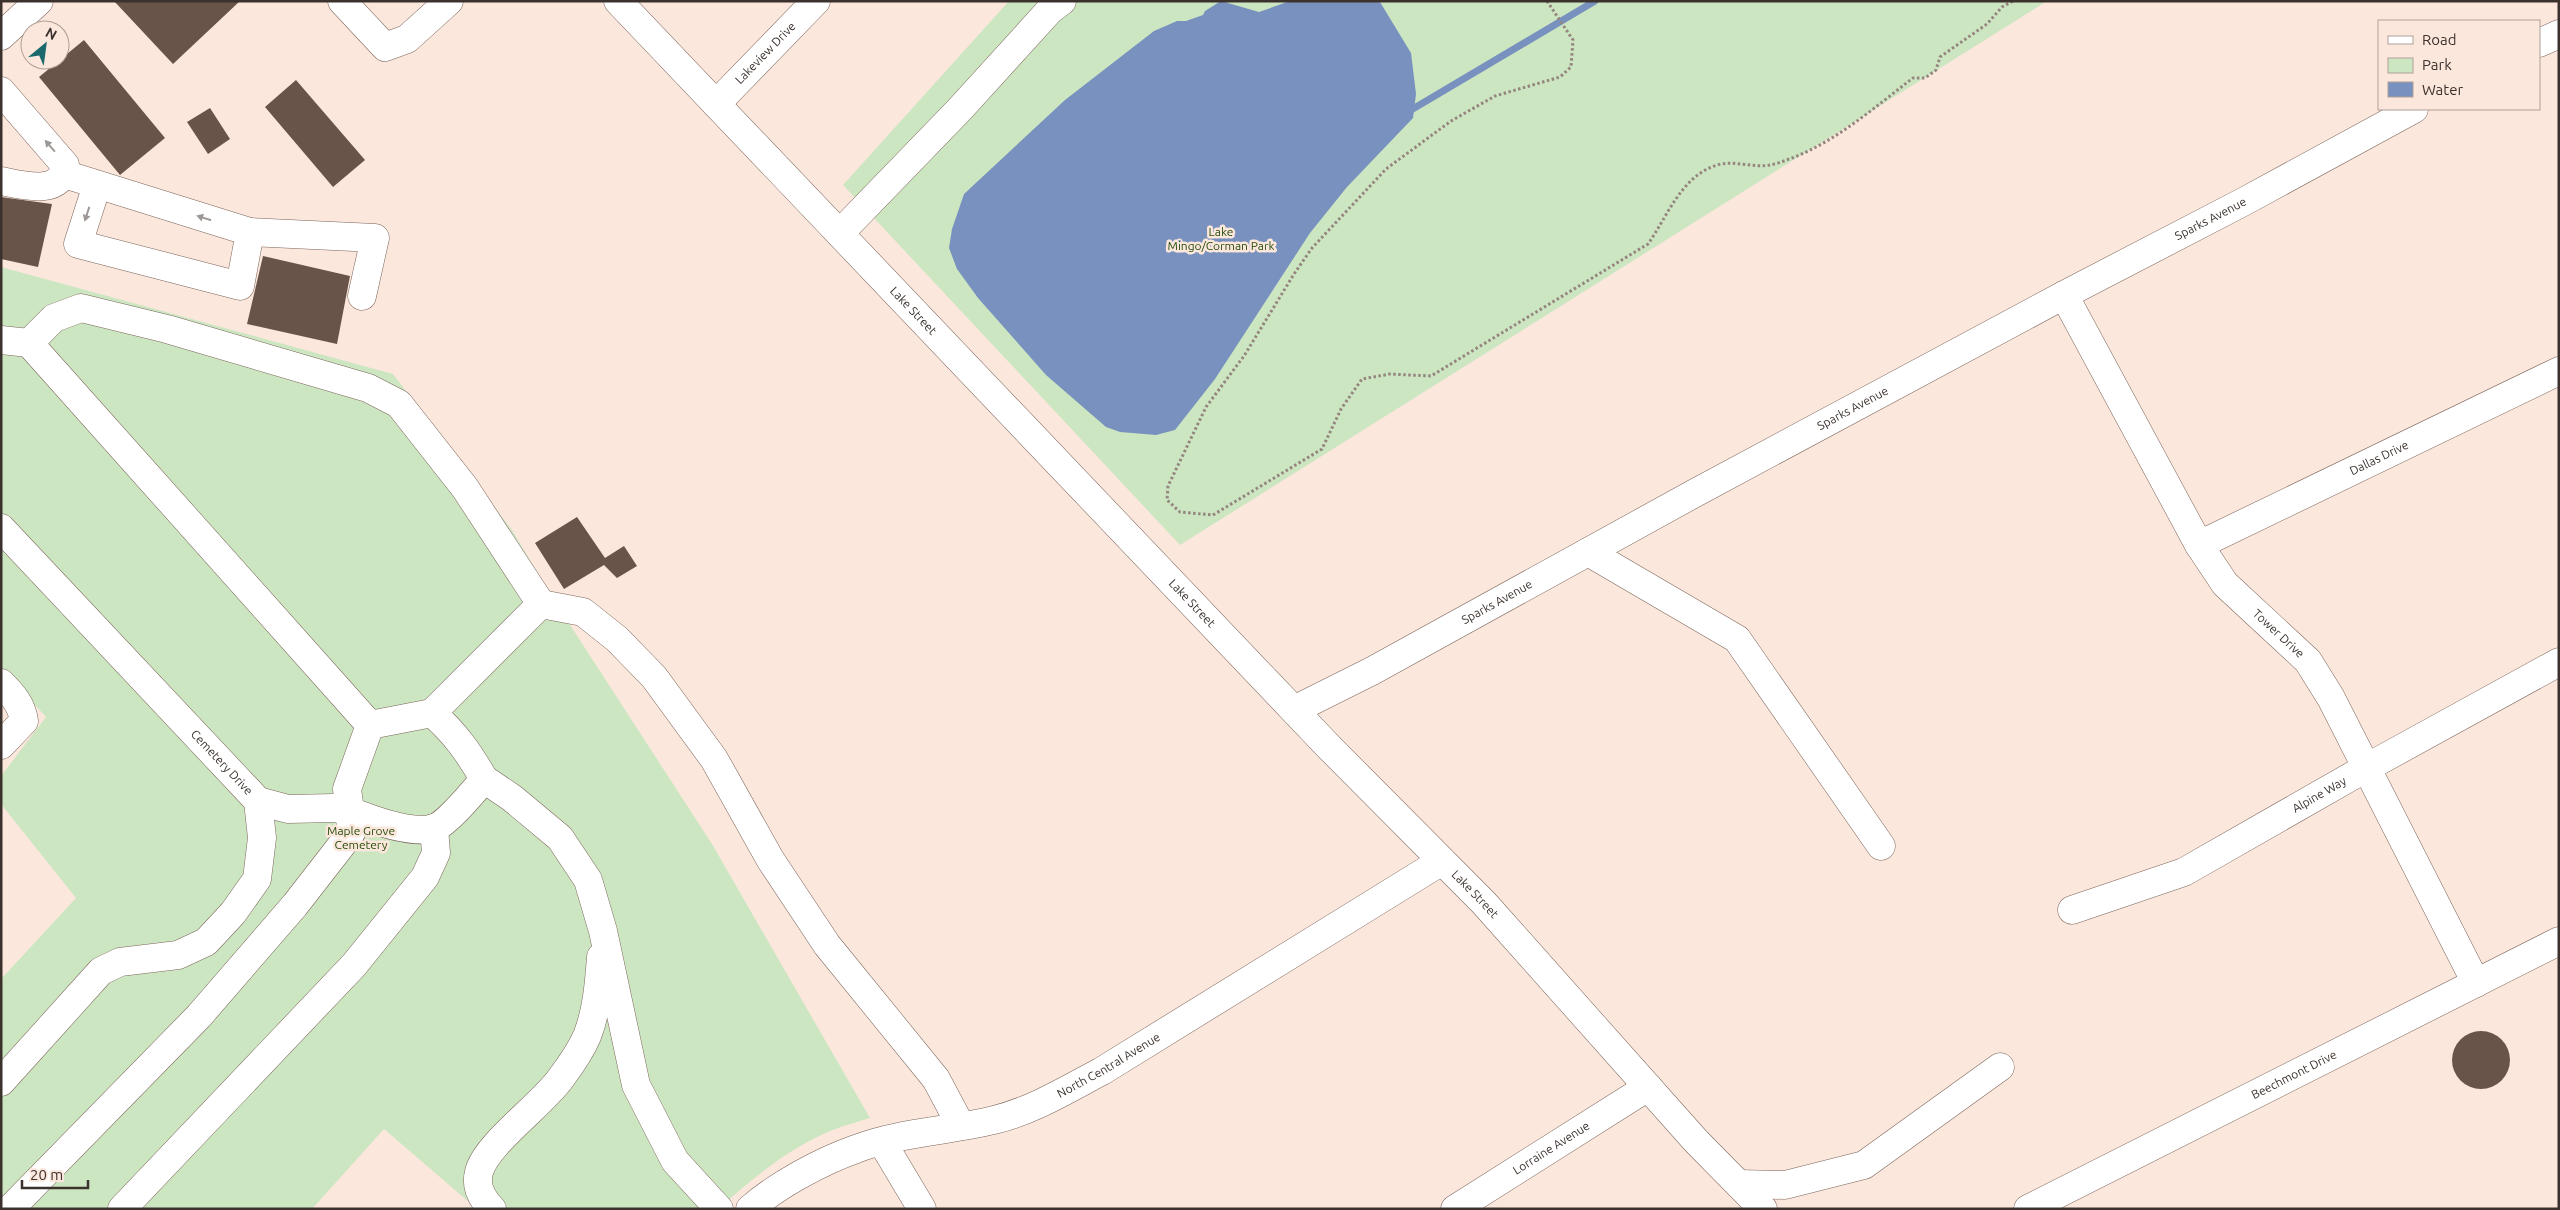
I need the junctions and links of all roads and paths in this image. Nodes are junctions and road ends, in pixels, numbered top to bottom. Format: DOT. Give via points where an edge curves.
graph roads {
  1 [pos="39,1"];
  2 [pos="342,1"];
  3 [pos="448,1"];
  4 [pos="618,1"];
  5 [pos="816,1"];
  6 [pos="1062,1"];
  7 [pos="1547,1"];
  8 [pos="1999,1"];
  9 [pos="2013,1"];
  10 [pos="2002,7"];
  11 [pos="2559,34"];
  12 [pos="1,36"];
  13 [pos="2540,43"];
  14 [pos="1,91"];
  15 [pos="716,104"];
  16 [pos="2412,110"];
  17 [pos="64,174"];
  18 [pos="1,180"];
  19 [pos="97,185"];
  20 [pos="250,232"];
  21 [pos="840,233"];
  22 [pos="2064,295"];
  23 [pos="362,296"];
  24 [pos="1,340"];
  25 [pos="29,343"];
  26 [pos="2559,371"];
  27 [pos="1,528"];
  28 [pos="2199,545"];
  29 [pos="1588,552"];
  30 [pos="541,604"];
  31 [pos="2559,662"];
  32 [pos="1,683"];
  33 [pos="1294,710"];
  34 [pos="432,713"];
  35 [pos="370,725"];
  36 [pos="1,745"];
  37 [pos="2366,768"];
  38 [pos="484,779"];
  39 [pos="258,801"];
  40 [pos="288,809"];
  41 [pos="350,811"];
  42 [pos="434,828"];
  43 [pos="262,838"];
  44 [pos="1881,846"];
  45 [pos="1442,861"];
  46 [pos="2072,910"];
  47 [pos="603,931"];
  48 [pos="2559,941"];
  49 [pos="2476,983"];
  50 [pos="2000,1067"];
  51 [pos="1,1082"];
  52 [pos="1648,1087"];
  53 [pos="961,1126"];
  54 [pos="882,1142"];
  55 [pos="1739,1184"];
  56 [pos="10,1209"];
  57 [pos="122,1209"];
  58 [pos="492,1209"];
  59 [pos="718,1209"];
  60 [pos="750,1209"];
  61 [pos="922,1209"];
  62 [pos="1455,1209"];
  63 [pos="1763,1209"];
  64 [pos="2028,1209"];
  1 -- 12 [label="street"];
  2 -- 3 [label="street" via="385,47 407,40"];
  4 -- 15 [label="street, Lake Street"];
  5 -- 15 [label="street, Lakeview Drive"];
  6 -- 21 [label="street"];
  7 -- 10 [label="path" via="1571,38 1571,67 1560,77 1495,96 1451,120 1386,169 1312,248 1191,434 1168,486 1167,500 1180,512 1213,515 1322,449 1341,409 1362,379 1390,374 1431,376 1648,244 1685,187 1702,173 1720,164 1770,165 1794,157 1832,136 1913,78 1925,78 1936,70 1940,58 1987,24"];
  8 -- 10 [label="path"];
  9 -- 10 [label="path"];
  11 -- 13 [label="street"];
  17 -- 14 [label="street, one-way" via="65,165 58,155"];
  15 -- 21 [label="street, Lake Street"];
  16 -- 22 [label="street, Sparks Avenue"];
  17 -- 18 [label="street" via="58,182 47,187"];
  17 -- 19 [label="street"];
  20 -- 19 [label="street, one-way"];
  19 -- 20 [label="street, one-way" via="78,244 240,286"];
  20 -- 23 [label="street" via="375,238"];
  21 -- 33 [label="street, Lake Street"];
  22 -- 28 [label="street, Tower Drive"];
  22 -- 29 [label="street, Sparks Avenue"];
  24 -- 25 [label="street"];
  25 -- 30 [label="street" via="54,318 81,308 167,329 368,388 399,404 465,488"];
  25 -- 35 [label="street"];
  26 -- 28 [label="street, Dallas Drive"];
  27 -- 39 [label="street, Cemetery Drive"];
  28 -- 37 [label="street, Tower Drive" via="2225,584 2308,661 2331,698"];
  29 -- 33 [label="street, Sparks Avenue" via="1389,662"];
  29 -- 44 [label="street" via="1737,638"];
  30 -- 34 [label="street"];
  30 -- 53 [label="street" via="583,612 617,638 654,677 714,759 770,859 827,945 936,1079"];
  31 -- 37 [label="street, Alpine Way"];
  32 -- 36 [label="street" via="14,697 24,721"];
  33 -- 45 [label="street, Lake Street"];
  34 -- 35 [label="street"];
  34 -- 38 [label="street" via="452,730"];
  35 -- 41 [label="street" via="347,789"];
  37 -- 46 [label="street, Alpine Way" via="2184,872"];
  37 -- 49 [label="street, Tower Drive"];
  38 -- 42 [label="street" via="453,813"];
  38 -- 47 [label="street" via="560,838 588,880"];
  39 -- 40 [label="street"];
  39 -- 43 [label="street, Cemetery Drive"];
  40 -- 41 [label="street"];
  40 -- 43 [label="street"];
  41 -- 42 [label="street" via="384,824"];
  41 -- 56 [label="street" via="351,833 239,971"];
  42 -- 57 [label="street" via="436,853 425,877 354,966"];
  43 -- 51 [label="street, Cemetery Drive" via="257,879 234,913 206,942 178,955 120,962 101,971"];
  45 -- 52 [label="street, Lake Street" via="1484,903"];
  45 -- 53 [label="street, North Central Avenue" via="1102,1071 1018,1112 996,1120"];
  47 -- 58 [label="street" via="598,991 587,1036 561,1079 488,1154 479,1171 477,1186"];
  47 -- 59 [label="street" via="636,1085 675,1162"];
  48 -- 49 [label="street, Beechmont Drive"];
  49 -- 64 [label="street, Beechmont Drive"];
  50 -- 55 [label="street" via="1864,1165 1785,1185"];
  52 -- 55 [label="street, Lake Street"];
  52 -- 62 [label="street, Lorraine Avenue"];
  53 -- 54 [label="street, North Central Avenue"];
  54 -- 60 [label="street, North Central Avenue" via="856,1148 777,1187"];
  54 -- 61 [label="street"];
  55 -- 63 [label="street, Lake Street"];
}
